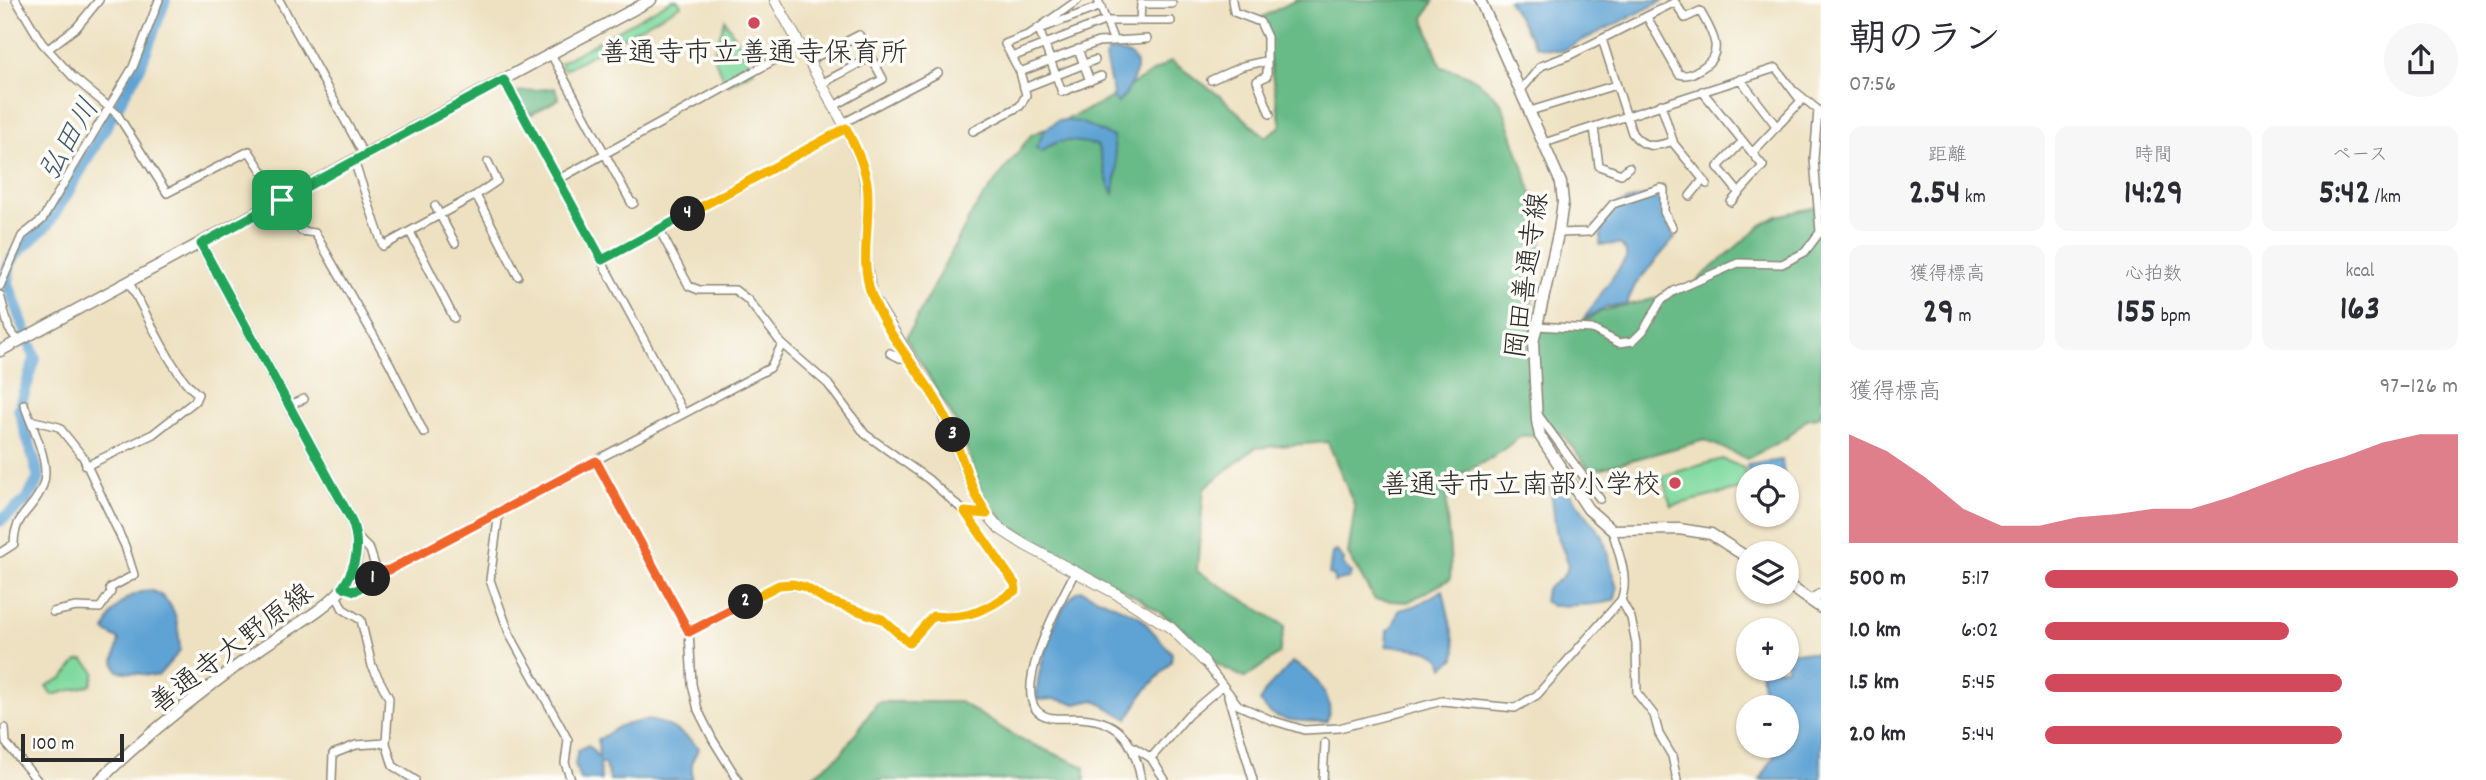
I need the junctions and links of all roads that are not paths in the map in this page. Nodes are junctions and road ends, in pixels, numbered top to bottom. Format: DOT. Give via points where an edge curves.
graph roads {
  1 [pos="16,0"];
  2 [pos="99,0"];
  3 [pos="159,0"];
  4 [pos="279,0"];
  5 [pos="650,0"];
  6 [pos="775,0"];
  7 [pos="1078,0"];
  8 [pos="1232,0"];
  9 [pos="1480,0"];
  10 [pos="1099,3"];
  11 [pos="1172,4"];
  12 [pos="1647,18"];
  13 [pos="1140,21"];
  14 [pos="1171,21"];
  15 [pos="1108,22"];
  16 [pos="1036,31"];
  17 [pos="1113,39"];
  18 [pos="1147,39"];
  19 [pos="1602,39"];
  20 [pos="1046,45"];
  21 [pos="800,46"];
  22 [pos="48,48"];
  23 [pos="1078,49"];
  24 [pos="551,54"];
  25 [pos="871,57"];
  26 [pos="1012,57"];
  27 [pos="1052,60"];
  28 [pos="1095,60"];
  29 [pos="808,61"];
  30 [pos="1265,61"];
  31 [pos="1084,64"];
  32 [pos="1020,72"];
  33 [pos="938,73"];
  34 [pos="1057,75"];
  35 [pos="1101,76"];
  36 [pos="1740,79"];
  37 [pos="504,80"];
  38 [pos="1090,80"];
  39 [pos="1212,80"];
  40 [pos="821,84"];
  41 [pos="1616,85"];
  42 [pos="1024,88"];
  43 [pos="1521,90"];
  44 [pos="1702,91"];
  45 [pos="1796,92"];
  46 [pos="1821,97"];
  47 [pos="1661,104"];
  48 [pos="1816,105"];
  49 [pos="834,107"];
  50 [pos="112,110"];
  51 [pos="1530,111"];
  52 [pos="1270,114"];
  53 [pos="1626,116"];
  54 [pos="845,126"];
  55 [pos="1594,127"];
  56 [pos="1777,127"];
  57 [pos="973,131"];
  58 [pos="1673,141"];
  59 [pos="1743,141"];
  60 [pos="1544,143"];
  61 [pos="1752,153"];
  62 [pos="605,154"];
  63 [pos="359,158"];
  64 [pos="488,162"];
  65 [pos="1629,167"];
  66 [pos="559,178"];
  67 [pos="1739,194"];
  68 [pos="476,195"];
  69 [pos="1690,196"];
  70 [pos="282,200"];
  71 [pos="1731,202"];
  72 [pos="634,203"];
  73 [pos="435,206"];
  74 [pos="440,216"];
  75 [pos="1672,227"];
  76 [pos="659,229"];
  77 [pos="410,232"];
  78 [pos="1558,233"];
  79 [pos="455,243"];
  80 [pos="201,244"];
  81 [pos="602,260"];
  82 [pos="519,276"];
  83 [pos="128,281"];
  84 [pos="0,286"];
  85 [pos="0,295"];
  86 [pos="454,318"];
  87 [pos="1535,326"];
  88 [pos="24,337"];
  89 [pos="782,344"];
  90 [pos="0,351"];
  91 [pos="890,353"];
  92 [pos="909,358"];
  93 [pos="304,399"];
  94 [pos="24,404"];
  95 [pos="290,405"];
  96 [pos="684,412"];
  97 [pos="1536,412"];
  98 [pos="30,420"];
  99 [pos="424,433"];
  100 [pos="596,461"];
  101 [pos="86,466"];
  102 [pos="1600,499"];
  103 [pos="499,512"];
  104 [pos="965,512"];
  105 [pos="987,514"];
  106 [pos="1612,530"];
  107 [pos="356,537"];
  108 [pos="1736,550"];
  109 [pos="0,553"];
  110 [pos="377,572"];
  111 [pos="1076,572"];
  112 [pos="1799,589"];
  113 [pos="340,591"];
  114 [pos="1816,597"];
  115 [pos="1621,600"];
  116 [pos="1821,608"];
  117 [pos="53,612"];
  118 [pos="689,632"];
  119 [pos="1204,661"];
  120 [pos="1222,686"];
  121 [pos="1228,695"];
  122 [pos="5,728"];
  123 [pos="386,743"];
  124 [pos="1129,743"];
  125 [pos="1325,743"];
  126 [pos="1151,758"];
  127 [pos="37,780"];
  128 [pos="100,780"];
  129 [pos="332,780"];
  130 [pos="415,780"];
  131 [pos="570,780"];
  132 [pos="738,780"];
  133 [pos="1142,780"];
  134 [pos="1165,780"];
  135 [pos="1253,780"];
  136 [pos="1323,780"];
  137 [pos="1677,780"];
  1 -- 22 [label="street"];
  2 -- 22 [label="street" via="77,27"];
  3 -- 50 [label="street"];
  4 -- 63 [label="street"];
  5 -- 24 [label="main road"];
  6 -- 21 [label="street"];
  7 -- 16 [label="street"];
  8 -- 30 [label="street" via="1234,12 1263,28 1268,45"];
  9 -- 43 [label="main road, 岡田善通寺線"];
  10 -- 15 [label="street"];
  10 -- 16 [label="street"];
  11 -- 13 [label="street" via="1141,4"];
  12 -- 12 [label="street" via="1679,74 1688,76 1715,55 1716,41 1700,10 1685,18 1675,2"];
  12 -- 19 [label="street"];
  13 -- 14 [label="street"];
  13 -- 15 [label="street"];
  15 -- 17 [label="street"];
  15 -- 20 [label="street"];
  16 -- 20 [label="street"];
  16 -- 26 [label="street" via="1005,44"];
  17 -- 18 [label="street"];
  17 -- 23 [label="street"];
  19 -- 41 [label="street"];
  19 -- 43 [label="street" via="1541,66"];
  20 -- 26 [label="street"];
  20 -- 27 [label="street"];
  21 -- 29 [label="street"];
  21 -- 62 [label="street"];
  22 -- 50 [label="street" via="80,84"];
  23 -- 27 [label="street"];
  23 -- 31 [label="street"];
  24 -- 37 [label="main road"];
  24 -- 62 [label="street"];
  25 -- 29 [label="street" via="859,34"];
  25 -- 40 [label="street"];
  25 -- 49 [label="street" via="883,79"];
  26 -- 32 [label="street"];
  27 -- 32 [label="street"];
  27 -- 34 [label="street"];
  28 -- 31 [label="street"];
  29 -- 40 [label="street"];
  30 -- 39 [label="street"];
  30 -- 52 [label="street" via="1267,76 1257,81"];
  31 -- 34 [label="street"];
  31 -- 38 [label="street"];
  32 -- 42 [label="street"];
  33 -- 54 [label="street"];
  34 -- 38 [label="street" via="1062,92"];
  34 -- 42 [label="street"];
  35 -- 38 [label="street"];
  36 -- 44 [label="street"];
  36 -- 45 [label="street" via="1776,68"];
  36 -- 56 [label="street"];
  37 -- 63 [label="main road"];
  37 -- 66 [label="street"];
  40 -- 49 [label="street"];
  41 -- 51 [label="street"];
  41 -- 53 [label="street"];
  42 -- 57 [label="street" via="1020,106"];
  43 -- 51 [label="main road, 岡田善通寺線"];
  44 -- 47 [label="street"];
  44 -- 59 [label="street"];
  45 -- 48 [label="street"];
  45 -- 56 [label="street" via="1801,102"];
  46 -- 48 [label="street"];
  47 -- 53 [label="street"];
  47 -- 58 [label="street"];
  48 -- 87 [label="street" via="1814,159 1820,232 1805,253 1782,264 1738,263 1674,291 1661,301 1633,341 1619,343 1592,329"];
  49 -- 54 [label="street"];
  50 -- 70 [label="street" via="167,193 249,150"];
  50 -- 84 [label="street" via="43,220 22,236"];
  51 -- 60 [label="main road, 岡田善通寺線"];
  53 -- 55 [label="street"];
  53 -- 58 [label="street" via="1640,142 1653,147"];
  54 -- 76 [label="street"];
  54 -- 92 [label="street" via="867,185 867,279 872,296"];
  55 -- 60 [label="street"];
  55 -- 65 [label="street" via="1599,166 1621,174"];
  56 -- 61 [label="street"];
  58 -- 69 [label="street" via="1705,182"];
  59 -- 61 [label="street"];
  59 -- 67 [label="street" via="1718,167"];
  60 -- 78 [label="main road, 岡田善通寺線" via="1561,183"];
  61 -- 67 [label="street" via="1763,166"];
  62 -- 66 [label="street"];
  62 -- 72 [label="street"];
  63 -- 70 [label="main road"];
  63 -- 77 [label="street" via="383,246"];
  64 -- 68 [label="street" via="497,181"];
  66 -- 81 [label="street"];
  67 -- 71 [label="street"];
  68 -- 74 [label="street"];
  68 -- 82 [label="street"];
  70 -- 80 [label="main road"];
  70 -- 99 [label="street" via="301,231 315,233"];
  73 -- 74 [label="street"];
  74 -- 77 [label="street"];
  74 -- 79 [label="street"];
  75 -- 78 [label="street" via="1664,212 1661,188 1613,204 1590,232"];
  76 -- 81 [label="street"];
  76 -- 89 [label="street" via="689,286 735,290"];
  77 -- 86 [label="street"];
  78 -- 87 [label="main road, 岡田善通寺線"];
  80 -- 83 [label="main road"];
  80 -- 95 [label="main road, 善通寺大野原線"];
  81 -- 96 [label="street"];
  83 -- 88 [label="main road"];
  83 -- 101 [label="street" via="165,350 198,394 153,434"];
  85 -- 88 [label="street" via="9,329"];
  87 -- 97 [label="main road, 岡田善通寺線"];
  88 -- 90 [label="main road"];
  89 -- 96 [label="street" via="771,368"];
  89 -- 104 [label="street" via="828,384 877,445 928,479"];
  91 -- 92 [label="street"];
  92 -- 105 [label="street" via="938,403"];
  93 -- 95 [label="street"];
  94 -- 98 [label="street"];
  95 -- 107 [label="main road, 善通寺大野原線" via="351,519"];
  96 -- 100 [label="street"];
  97 -- 102 [label="street"];
  97 -- 106 [label="main road, 岡田善通寺線" via="1547,448 1588,509"];
  98 -- 101 [label="street" via="59,427"];
  98 -- 109 [label="street" via="45,469 44,484 17,521 14,544"];
  100 -- 103 [label="street"];
  100 -- 118 [label="street"];
  101 -- 117 [label="street" via="134,575 110,588 100,608"];
  103 -- 110 [label="street" via="389,570"];
  103 -- 131 [label="street" via="491,580 510,635 568,740 565,763"];
  104 -- 105 [label="street"];
  104 -- 118 [label="street" via="1016,590 968,617 933,616 909,643 882,619 826,600 805,587 786,584"];
  105 -- 111 [label="street" via="1000,529"];
  106 -- 108 [label="main road" via="1679,529 1711,534"];
  106 -- 115 [label="street" via="1624,574"];
  107 -- 110 [label="street" via="370,550"];
  107 -- 113 [label="main road, 善通寺大野原線" via="354,568"];
  110 -- 113 [label="street" via="355,591"];
  111 -- 119 [label="street" via="1171,628"];
  111 -- 124 [label="street" via="1031,675 1035,707 1051,718 1097,718"];
  112 -- 114 [label="main road"];
  113 -- 123 [label="street" via="343,610 361,620 372,666 388,692"];
  113 -- 128 [label="main road, 善通寺大野原線" via="258,650"];
  114 -- 116 [label="main road"];
  115 -- 121 [label="street" via="1536,695 1515,708 1442,701 1339,728 1304,730 1251,713"];
  115 -- 137 [label="street" via="1631,618 1636,643 1637,693 1654,715"];
  118 -- 132 [label="street" via="698,709"];
  119 -- 120 [label="street"];
  120 -- 121 [label="street"];
  120 -- 126 [label="street" via="1188,715"];
  121 -- 135 [label="street"];
  122 -- 127 [label="street" via="6,743"];
  123 -- 129 [label="street" via="356,745 332,754"];
  123 -- 130 [label="street" via="393,766"];
  124 -- 126 [label="street"];
  124 -- 133 [label="street"];
  125 -- 136 [label="street"];
  126 -- 134 [label="street"];
}
